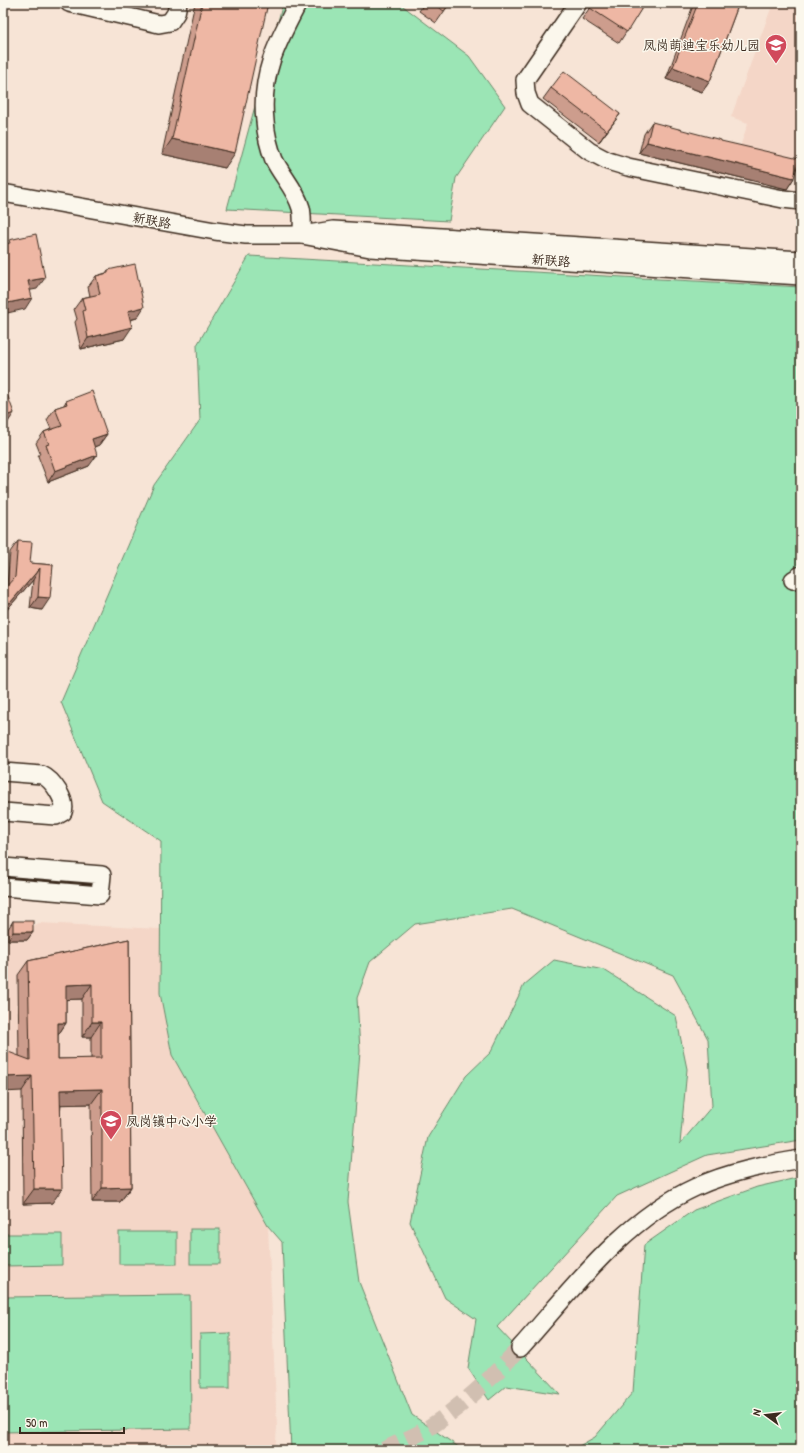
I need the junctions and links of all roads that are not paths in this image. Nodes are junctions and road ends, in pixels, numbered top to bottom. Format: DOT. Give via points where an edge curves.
graph roads {
  1 [pos="69,3"];
  2 [pos="178,3"];
  3 [pos="298,3"];
  4 [pos="578,3"];
  5 [pos="3,193"];
  6 [pos="801,201"];
  7 [pos="302,235"];
  8 [pos="801,260"];
  9 [pos="801,276"];
  10 [pos="3,772"];
  11 [pos="3,812"];
  12 [pos="3,867"];
  13 [pos="3,887"];
  14 [pos="801,1159"];
  15 [pos="520,1348"];
  1 -- 2 [label="street" via="159,24 170,22 176,13"];
  3 -- 7 [label="street" via="270,61 264,85 264,112 266,137 274,159 295,193 301,209"];
  4 -- 6 [label="street" via="525,80 530,104 589,151 608,161 636,169"];
  5 -- 7 [label="street, 新联路" via="215,231 246,235"];
  7 -- 8 [label="street, 新联路" via="333,230"];
  7 -- 9 [label="street, 新联路" via="370,248"];
  10 -- 11 [label="street" via="47,777 64,803 64,808 63,812 56,816"];
  12 -- 13 [label="street" via="102,875 100,895"];
  14 -- 15 [label="street" via="754,1168 696,1187 641,1220 595,1264"];
}
